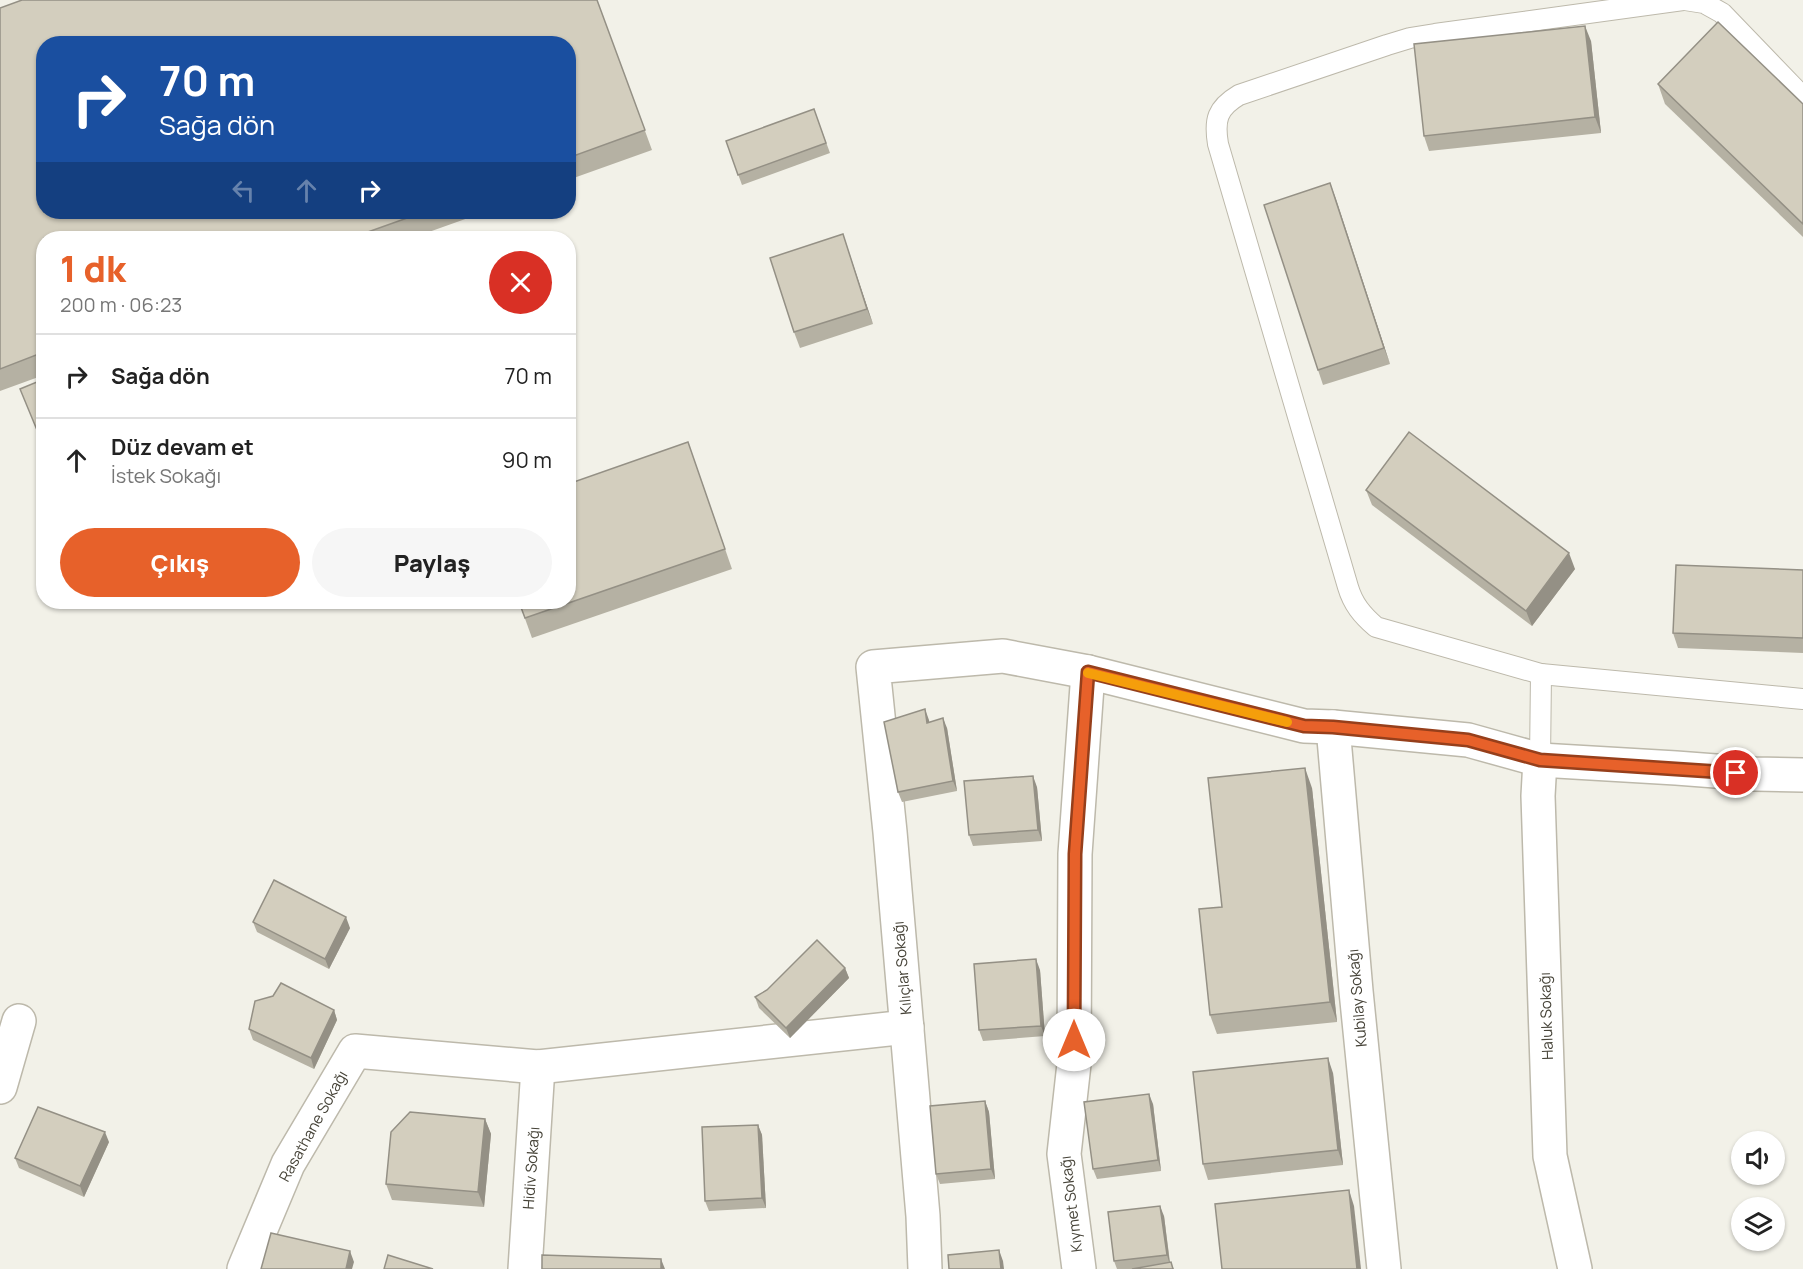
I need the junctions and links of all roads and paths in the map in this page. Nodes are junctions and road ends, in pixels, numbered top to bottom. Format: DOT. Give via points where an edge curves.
graph roads {
  1 [pos="1684,0"];
  2 [pos="1803,97"];
  3 [pos="1088,672"];
  4 [pos="1541,674"];
  5 [pos="1803,699"];
  6 [pos="1333,727"];
  7 [pos="1540,760"];
  8 [pos="1803,775"];
  9 [pos="19,1021"];
  10 [pos="907,1027"];
  11 [pos="538,1067"];
  12 [pos="0,1087"];
  13 [pos="244,1269"];
  14 [pos="525,1269"];
  15 [pos="924,1269"];
  16 [pos="1079,1269"];
  17 [pos="1384,1269"];
  18 [pos="1575,1269"];
  1 -- 2 [label="lane" via="1704,3 1722,13"];
  1 -- 4 [label="lane" via="1410,38 1239,95 1219,112 1216,123 1218,144 1352,600 1359,612 1376,627"];
  3 -- 6 [label="street" via="1304,726"];
  3 -- 10 [label="street, Kılıçlar Sokağı" via="1003,656 873,667"];
  3 -- 16 [label="street, Kıymet Sokağı" via="1075,854 1074,1064 1064,1154"];
  4 -- 5 [label="lane"];
  4 -- 7 [label="lane"];
  6 -- 7 [label="street" via="1468,740"];
  6 -- 17 [label="street, Kubilay Sokağı"];
  7 -- 8 [label="street"];
  7 -- 18 [label="street, Haluk Sokağı" via="1550,1156"];
  9 -- 12 [label="street"];
  10 -- 11 [label="street"];
  10 -- 15 [label="street, Kılıçlar Sokağı"];
  11 -- 13 [label="street, Rasathane Sokağı" via="355,1051 288,1164"];
  11 -- 14 [label="street, Hidiv Sokağı"];
}
